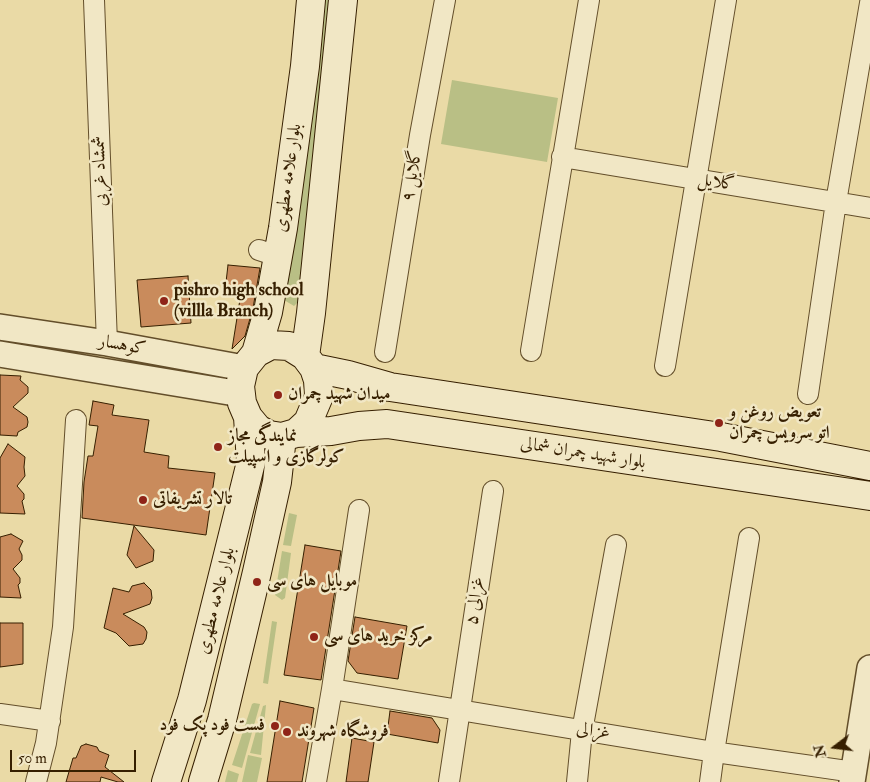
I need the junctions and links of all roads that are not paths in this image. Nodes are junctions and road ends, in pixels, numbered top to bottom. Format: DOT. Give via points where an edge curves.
graph roads {
  1 [pos="94,0"];
  2 [pos="312,0"];
  3 [pos="343,0"];
  4 [pos="445,0"];
  5 [pos="589,0"];
  6 [pos="726,0"];
  7 [pos="870,3"];
  8 [pos="562,157"];
  9 [pos="695,180"];
  10 [pos="836,202"];
  11 [pos="870,208"];
  12 [pos="0,327"];
  13 [pos="107,343"];
  14 [pos="531,351"];
  15 [pos="386,352"];
  16 [pos="0,354"];
  17 [pos="310,362"];
  18 [pos="665,366"];
  19 [pos="247,383"];
  20 [pos="390,387"];
  21 [pos="808,394"];
  22 [pos="76,420"];
  23 [pos="387,424"];
  24 [pos="289,435"];
  25 [pos="870,466"];
  26 [pos="493,491"];
  27 [pos="870,496"];
  28 [pos="359,510"];
  29 [pos="749,538"];
  30 [pos="616,545"];
  31 [pos="870,668"];
  32 [pos="332,689"];
  33 [pos="460,710"];
  34 [pos="0,714"];
  35 [pos="50,721"];
  36 [pos="582,731"];
  37 [pos="714,752"];
  38 [pos="853,777"];
  39 [pos="36,782"];
  40 [pos="166,782"];
  41 [pos="203,782"];
  42 [pos="316,782"];
  43 [pos="448,782"];
  44 [pos="577,782"];
  45 [pos="710,782"];
  1 -- 13 [label="street, شمشاد غربی"];
  2 -- 19 [label="main road, بلوار علامه مطهری" via="305,66 269,247 268,312"];
  3 -- 17 [label="main road, بلوار علامه مطهری" via="311,314"];
  4 -- 15 [label="street, گلایل ۹"];
  5 -- 8 [label="street"];
  6 -- 9 [label="street"];
  7 -- 10 [label="street"];
  8 -- 9 [label="street, گلایل"];
  8 -- 14 [label="street"];
  9 -- 10 [label="street, گلایل"];
  9 -- 18 [label="street"];
  10 -- 11 [label="street, گلایل"];
  10 -- 21 [label="street"];
  12 -- 13 [label="street, کوهسار"];
  13 -- 19 [label="street, کوهسار"];
  16 -- 19 [label="street, کوهسار"];
  17 -- 19 [label="main road" via="289,346 271,345"];
  17 -- 20 [label="main road, بلوار شهید چمران شمالی"];
  17 -- 24 [label="main road" via="318,380 319,396 308,422"];
  19 -- 24 [label="main road" via="258,429 269,435"];
  19 -- 40 [label="main road, بلوار علامه مطهری" via="251,462 192,700"];
  20 -- 23 [label="main road" via="378,393 373,404 376,417"];
  20 -- 25 [label="main road, بلوار شهید چمران شمالی" via="721,437"];
  22 -- 35 [label="street" via="63,627"];
  23 -- 24 [label="main road, بلوار شهید چمران شمالی"];
  23 -- 27 [label="main road, بلوار شهید چمران شمالی"];
  24 -- 41 [label="main road, بلوار علامه مطهری" via="222,720"];
  26 -- 33 [label="street, غزالی ۵"];
  28 -- 32 [label="street"];
  29 -- 37 [label="street"];
  30 -- 36 [label="street"];
  31 -- 38 [label="street"];
  32 -- 33 [label="street, غزالی"];
  32 -- 42 [label="street"];
  33 -- 36 [label="street, غزالی"];
  33 -- 43 [label="street, غزالی ۵"];
  34 -- 35 [label="street"];
  35 -- 39 [label="street"];
  36 -- 37 [label="street, غزالی"];
  36 -- 44 [label="street"];
  37 -- 38 [label="street, غزالی"];
  37 -- 45 [label="street"];
}
